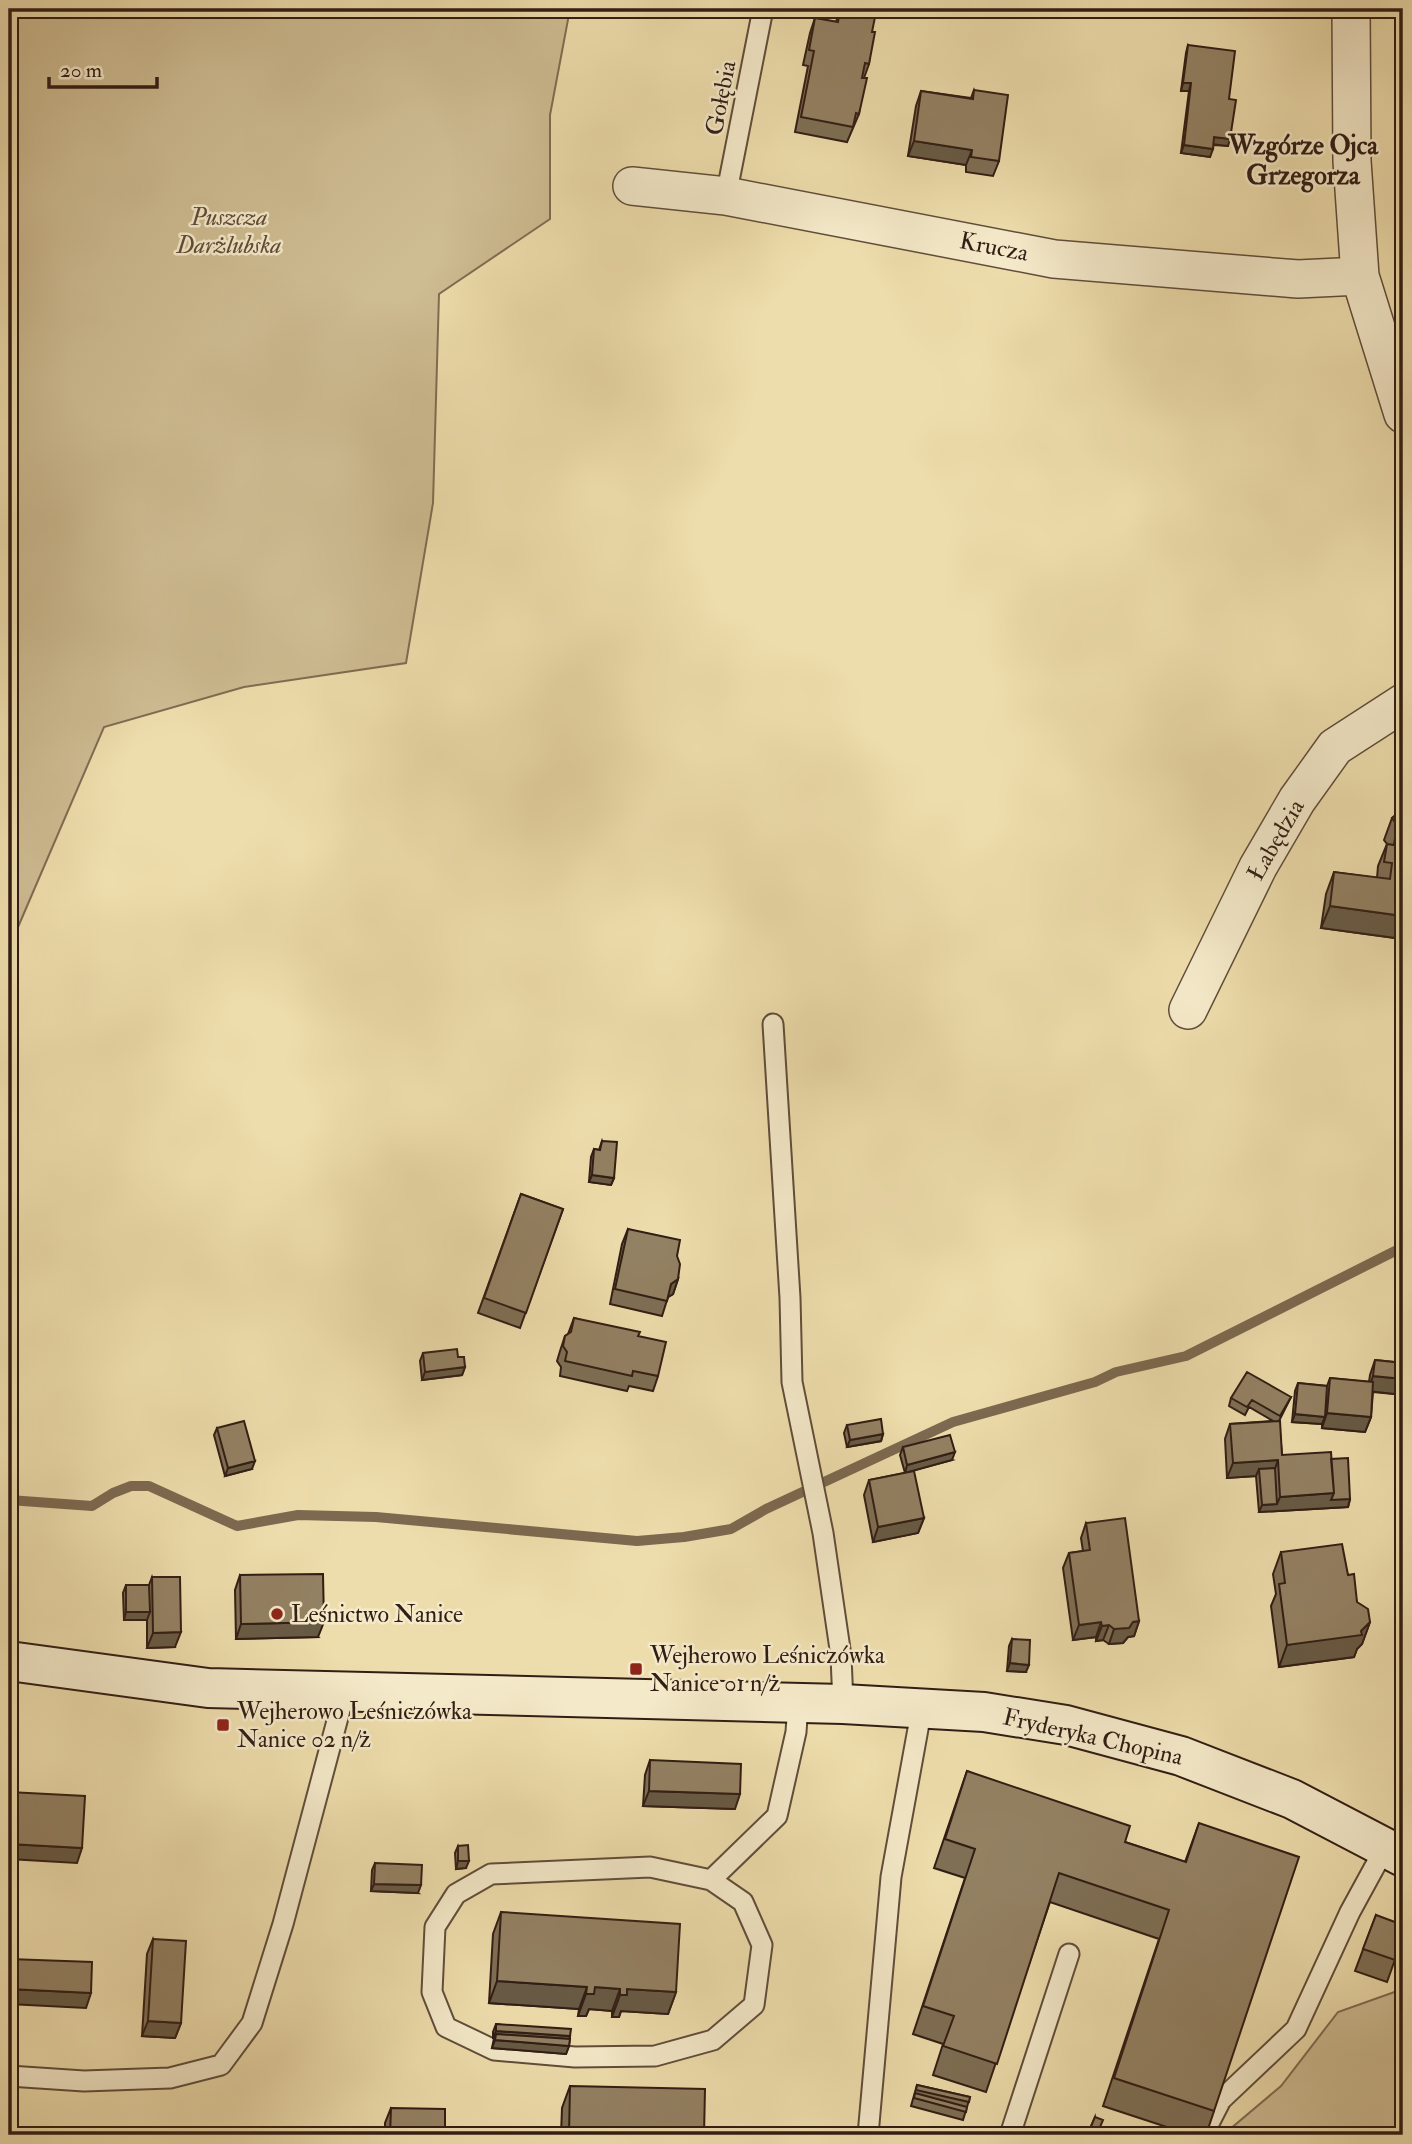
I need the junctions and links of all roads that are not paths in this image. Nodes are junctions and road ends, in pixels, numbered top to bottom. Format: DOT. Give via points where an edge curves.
graph roads {
  1 [pos="763,9"];
  2 [pos="1351,9"];
  3 [pos="632,186"];
  4 [pos="726,196"];
  5 [pos="1360,276"];
  6 [pos="1403,414"];
  7 [pos="1403,703"];
  8 [pos="1188,1010"];
  9 [pos="773,1024"];
  10 [pos="9,1661"];
  11 [pos="345,1691"];
  12 [pos="798,1703"];
  13 [pos="843,1704"];
  14 [pos="922,1707"];
  15 [pos="1394,1852"];
  16 [pos="711,1880"];
  17 [pos="1069,1954"];
  18 [pos="9,2076"];
  19 [pos="868,2135"];
  20 [pos="1010,2135"];
  21 [pos="1203,2135"];
  1 -- 4 [label="lane, Gołębia"];
  2 -- 5 [label="street" via="1352,161"];
  3 -- 4 [label="street, Krucza"];
  4 -- 5 [label="street, Krucza" via="1054,259 1298,279"];
  5 -- 6 [label="street"];
  7 -- 8 [label="street, Łabędzia" via="1335,747 1297,800 1258,867"];
  9 -- 13 [label="lane" via="792,1382 823,1533 841,1656"];
  10 -- 11 [label="street, Fryderyka Chopina" via="208,1688"];
  11 -- 12 [label="street, Fryderyka Chopina"];
  11 -- 18 [label="lane" via="252,2023 221,2065 170,2078 84,2081"];
  12 -- 13 [label="street, Fryderyka Chopina"];
  12 -- 16 [label="lane" via="777,1816"];
  13 -- 14 [label="street, Fryderyka Chopina"];
  14 -- 15 [label="street, Fryderyka Chopina" via="1066,1726 1181,1756 1292,1799"];
  14 -- 19 [label="lane" via="891,1877"];
  15 -- 21 [label="lane" via="1350,1912 1296,2029 1221,2100"];
  16 -- 16 [label="lane" via="650,1867 491,1874 456,1894 435,1927 432,1992 446,2027 494,2050 575,2057 655,2056 713,2040 754,2005 762,1945 743,1902"];
  17 -- 20 [label="lane"];
}
